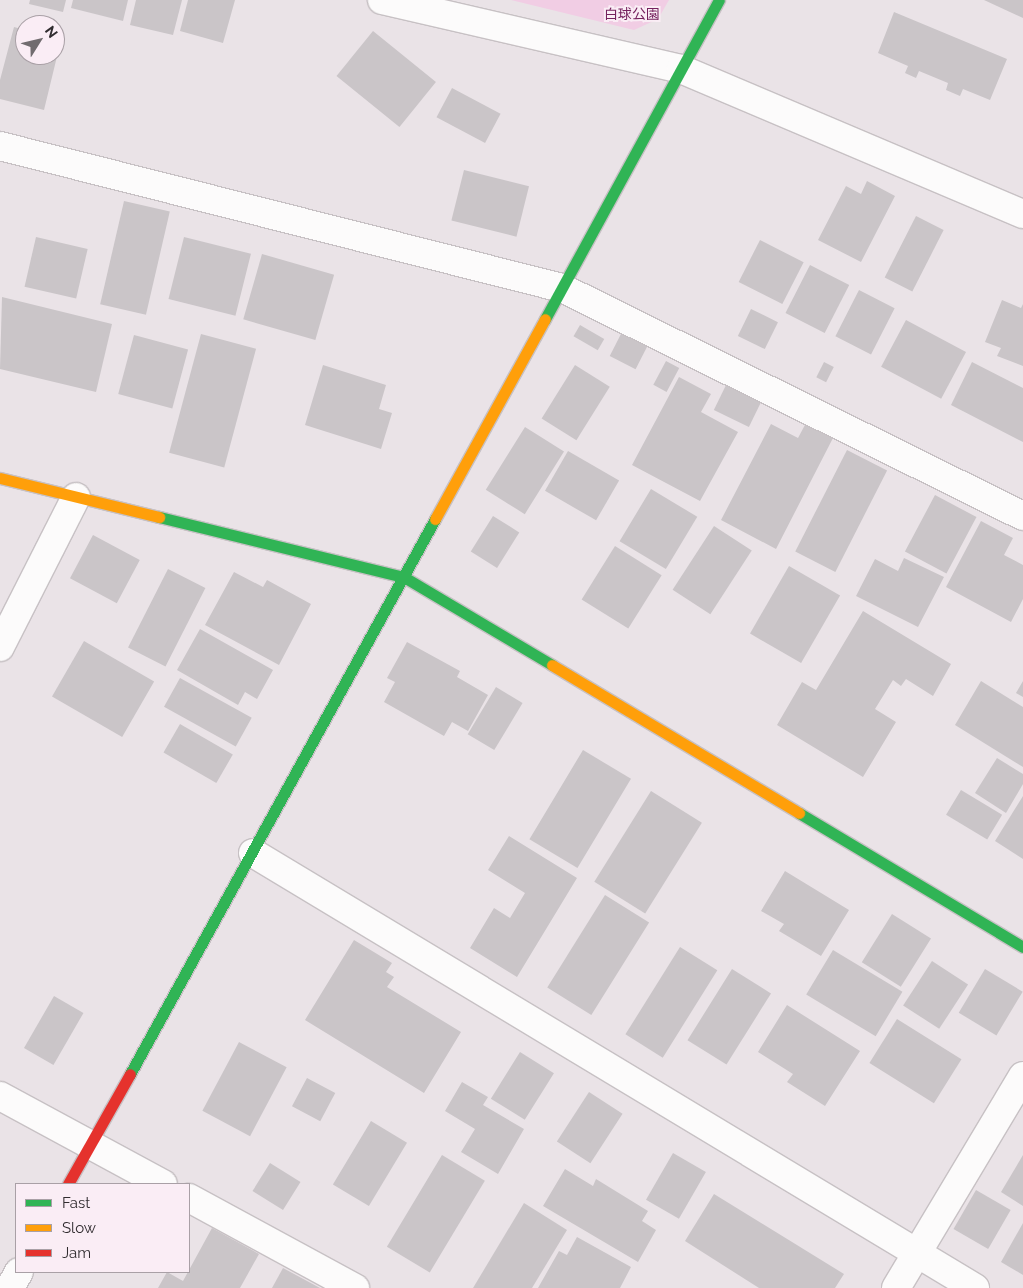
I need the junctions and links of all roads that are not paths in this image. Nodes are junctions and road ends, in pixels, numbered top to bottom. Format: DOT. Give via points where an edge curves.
graph roads {
  1 [pos="382,0"];
  2 [pos="719,0"];
  3 [pos="681,69"];
  4 [pos="0,146"];
  5 [pos="1023,214"];
  6 [pos="562,288"];
  7 [pos="0,478"];
  8 [pos="76,497"];
  9 [pos="1023,516"];
  10 [pos="404,577"];
  11 [pos="0,647"];
  12 [pos="253,853"];
  13 [pos="1023,947"];
  14 [pos="1023,1076"];
  15 [pos="0,1096"];
  16 [pos="89,1145"];
  17 [pos="69,1183"];
  18 [pos="161,1183"];
  19 [pos="190,1199"];
  20 [pos="917,1253"];
  21 [pos="18,1273"];
  22 [pos="10,1288"];
  23 [pos="355,1288"];
  24 [pos="896,1288"];
  25 [pos="975,1288"];
  1 -- 3 [label="street"];
  2 -- 3 [label="street"];
  3 -- 5 [label="street"];
  3 -- 6 [label="street"];
  4 -- 6 [label="street"];
  6 -- 9 [label="street"];
  6 -- 10 [label="street"];
  7 -- 8 [label="street"];
  8 -- 10 [label="street"];
  8 -- 11 [label="street"];
  10 -- 12 [label="street"];
  10 -- 13 [label="street"];
  12 -- 16 [label="street"];
  12 -- 20 [label="street"];
  14 -- 20 [label="street"];
  15 -- 16 [label="street"];
  16 -- 17 [label="street"];
  16 -- 18 [label="street"];
  19 -- 23 [label="street"];
  20 -- 24 [label="street"];
  20 -- 25 [label="street"];
  21 -- 22 [label="street"];
}
